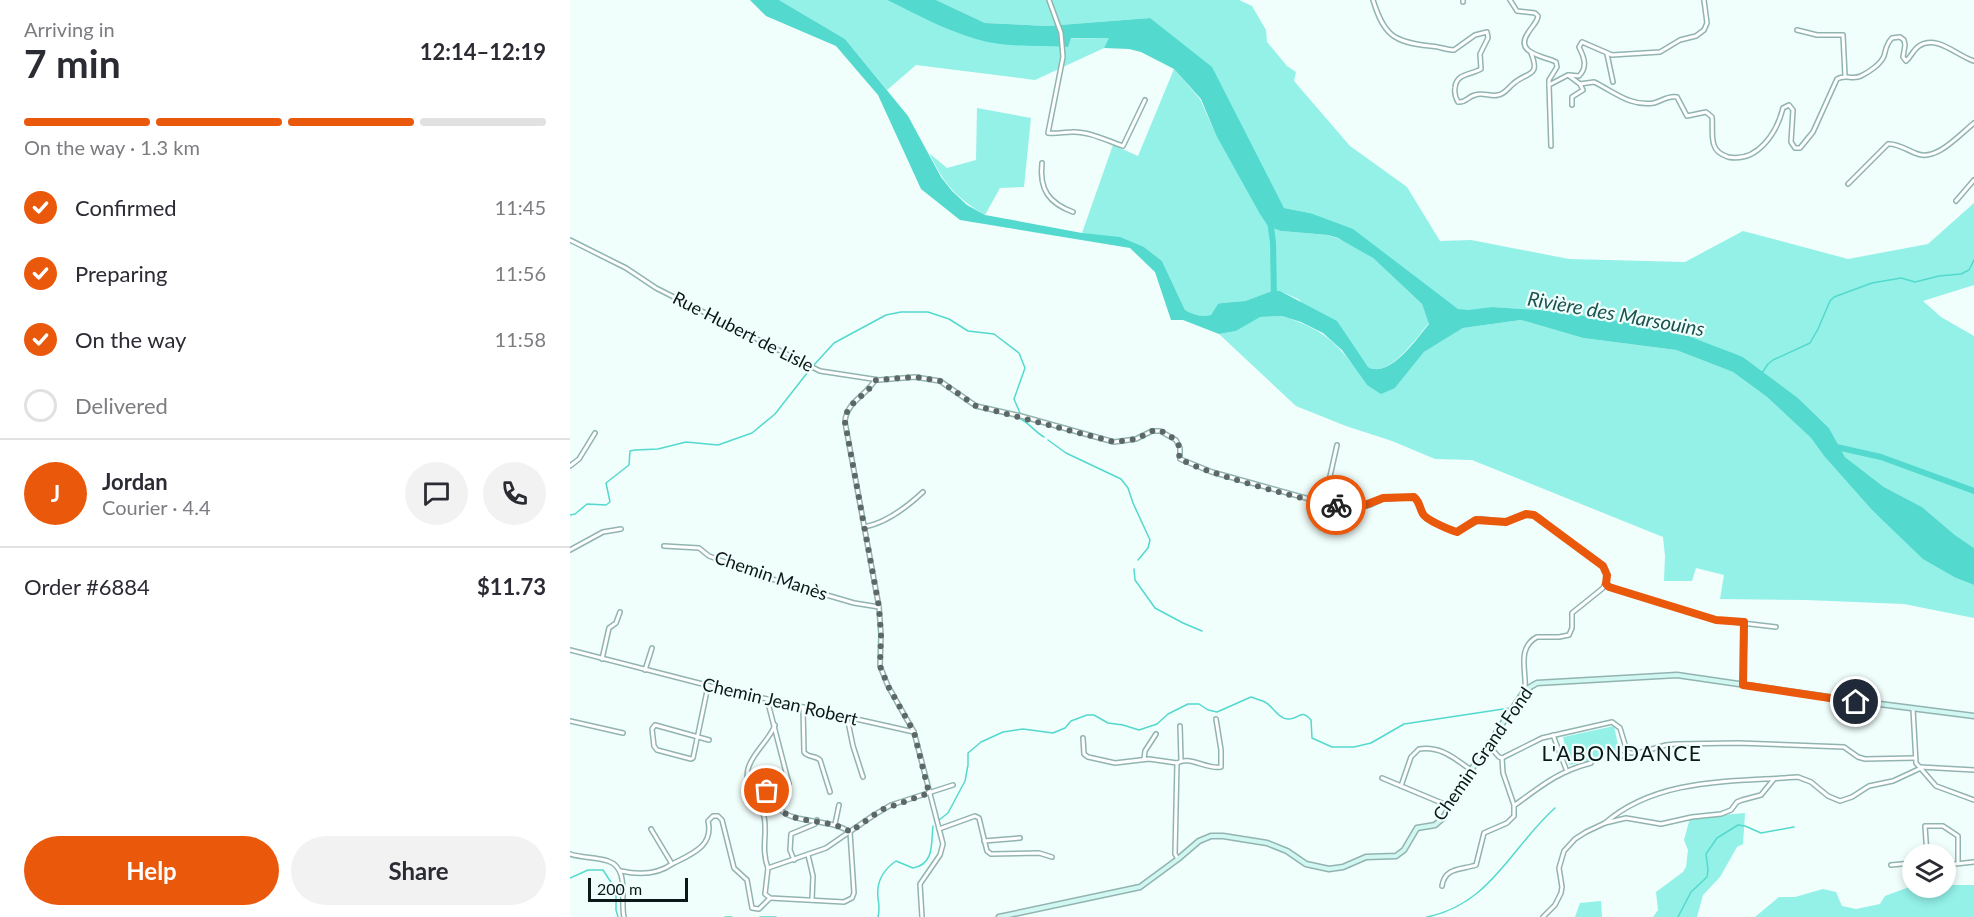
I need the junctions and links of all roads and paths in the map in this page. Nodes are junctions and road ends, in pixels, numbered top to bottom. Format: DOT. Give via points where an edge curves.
graph roads {
  1 [pos="1049,0"];
  2 [pos="1373,0"];
  3 [pos="1510,0"];
  4 [pos="1704,0"];
  5 [pos="1797,30"];
  6 [pos="1531,53"];
  7 [pos="1607,54"];
  8 [pos="1974,61"];
  9 [pos="1569,75"];
  10 [pos="1845,76"];
  11 [pos="1613,82"];
  12 [pos="1580,84"];
  13 [pos="1549,85"];
  14 [pos="1144,100"];
  15 [pos="1572,105"];
  16 [pos="1974,123"];
  17 [pos="1551,147"];
  18 [pos="1042,163"];
  19 [pos="1974,180"];
  20 [pos="1848,184"];
  21 [pos="1956,201"];
  22 [pos="1073,212"];
  23 [pos="570,240"];
  24 [pos="876,380"];
  25 [pos="595,433"];
  26 [pos="1337,445"];
  27 [pos="570,466"];
  28 [pos="923,492"];
  29 [pos="1324,503"];
  30 [pos="864,527"];
  31 [pos="621,529"];
  32 [pos="664,546"];
  33 [pos="570,550"];
  34 [pos="1606,584"];
  35 [pos="879,607"];
  36 [pos="620,612"];
  37 [pos="1745,625"];
  38 [pos="1776,627"];
  39 [pos="652,648"];
  40 [pos="570,650"];
  41 [pos="602,659"];
  42 [pos="645,670"];
  43 [pos="1743,685"];
  44 [pos="708,686"];
  45 [pos="1525,690"];
  46 [pos="766,699"];
  47 [pos="803,707"];
  48 [pos="1913,709"];
  49 [pos="1974,716"];
  50 [pos="847,717"];
  51 [pos="1216,719"];
  52 [pos="570,721"];
  53 [pos="775,725"];
  54 [pos="1180,726"];
  55 [pos="914,732"];
  56 [pos="623,733"];
  57 [pos="1156,734"];
  58 [pos="1552,735"];
  59 [pos="697,737"];
  60 [pos="1083,738"];
  61 [pos="709,740"];
  62 [pos="1488,745"];
  63 [pos="1628,752"];
  64 [pos="1620,757"];
  65 [pos="1502,758"];
  66 [pos="1915,758"];
  67 [pos="1144,759"];
  68 [pos="1181,760"];
  69 [pos="1177,763"];
  70 [pos="1591,763"];
  71 [pos="1920,768"];
  72 [pos="1471,770"];
  73 [pos="1566,770"];
  74 [pos="1974,770"];
  75 [pos="862,777"];
  76 [pos="1382,778"];
  77 [pos="1774,779"];
  78 [pos="789,784"];
  79 [pos="953,784"];
  80 [pos="1401,786"];
  81 [pos="750,790"];
  82 [pos="830,792"];
  83 [pos="929,793"];
  84 [pos="1974,800"];
  85 [pos="839,805"];
  86 [pos="1514,805"];
  87 [pos="1449,806"];
  88 [pos="817,820"];
  89 [pos="1605,823"];
  90 [pos="835,824"];
  91 [pos="651,829"];
  92 [pos="939,830"];
  93 [pos="850,832"];
  94 [pos="1020,838"];
  95 [pos="984,841"];
  96 [pos="1926,844"];
  97 [pos="570,854"];
  98 [pos="808,855"];
  99 [pos="1052,857"];
  100 [pos="794,860"];
  101 [pos="1178,860"];
  102 [pos="1974,862"];
  103 [pos="1902,863"];
  104 [pos="1958,863"];
  105 [pos="672,864"];
  106 [pos="1891,864"];
  107 [pos="768,868"];
  108 [pos="621,871"];
  109 [pos="1442,886"];
  110 [pos="770,898"];
  111 [pos="812,900"];
  112 [pos="624,917"];
  113 [pos="922,917"];
  114 [pos="999,917"];
  115 [pos="1543,917"];
  1 -- 14 [label="street" via="1061,33 1062,57 1048,133 1072,132 1123,146"];
  2 -- 6 [label="street" via="1384,28 1412,43 1454,50 1475,34 1487,32 1479,56 1481,69 1456,81 1458,102 1475,95 1504,93 1534,70"];
  3 -- 6 [label="street" via="1517,11 1538,16 1524,43"];
  4 -- 7 [label="street" via="1707,23 1696,36 1660,52"];
  5 -- 10 [label="street" via="1843,35"];
  6 -- 13 [label="street" via="1556,62"];
  7 -- 9 [label="street" via="1580,43 1584,71 1578,76"];
  7 -- 11 [label="street"];
  8 -- 10 [label="street" via="1932,43 1919,46 1906,60 1905,42 1896,37 1889,41 1880,63 1861,76"];
  9 -- 12 [label="street"];
  9 -- 13 [label="street"];
  10 -- 12 [label="street" via="1837,79 1814,132 1800,147 1795,148 1791,142 1793,110 1789,105 1783,108 1779,124 1760,149 1736,158 1717,152 1710,114 1687,116 1677,97 1652,103 1628,100 1594,82"];
  12 -- 15 [label="street" via="1583,90 1572,97"];
  13 -- 17 [label="street"];
  16 -- 20 [label="street" via="1929,156 1888,144"];
  18 -- 22 [label="street" via="1041,181 1049,197"];
  19 -- 21 [label="street"];
  23 -- 24 [label="street, Rue Hubert de Lisle" via="815,369"];
  24 -- 29 [label="street, Rue Hubert de Lisle" via="915,377 940,381 976,406 1114,442 1160,430 1176,440 1179,458 1186,462"];
  24 -- 30 [label="street" via="848,408 845,417"];
  25 -- 27 [label="street"];
  26 -- 29 [label="street"];
  28 -- 30 [label="street" via="898,512"];
  29 -- 34 [label="street, Rue Hubert de Lisle" via="1360,507 1383,498 1414,497 1427,519 1457,532 1476,520 1506,522 1534,515 1603,566"];
  30 -- 35 [label="street"];
  31 -- 33 [label="street" via="603,532"];
  32 -- 35 [label="street, Chemin Manès" via="699,548 713,558 765,577"];
  34 -- 37 [label="street" via="1712,619"];
  34 -- 45 [label="street" via="1574,612 1569,635 1537,637 1528,644 1523,655"];
  35 -- 55 [label="street" via="880,666"];
  36 -- 41 [label="street" via="609,628"];
  37 -- 38 [label="street"];
  37 -- 43 [label="street"];
  39 -- 42 [label="street"];
  40 -- 41 [label="street, Chemin Jean Robert"];
  41 -- 42 [label="street, Chemin Jean Robert"];
  42 -- 44 [label="street, Chemin Jean Robert"];
  43 -- 45 [label="street, Chemin Grand Fond" via="1677,675 1545,682"];
  43 -- 48 [label="street, Chemin Grand Fond"];
  44 -- 46 [label="street, Chemin Jean Robert"];
  44 -- 59 [label="street"];
  45 -- 62 [label="street, Chemin Grand Fond"];
  46 -- 47 [label="street, Chemin Jean Robert"];
  46 -- 53 [label="street"];
  47 -- 50 [label="street, Chemin Jean Robert"];
  47 -- 82 [label="street" via="804,752 819,760"];
  48 -- 49 [label="street, Chemin Grand Fond"];
  48 -- 66 [label="street"];
  50 -- 55 [label="street, Chemin Jean Robert"];
  50 -- 75 [label="street"];
  51 -- 68 [label="street" via="1221,767"];
  52 -- 56 [label="street"];
  53 -- 78 [label="street"];
  53 -- 81 [label="street" via="749,767"];
  54 -- 68 [label="street"];
  55 -- 83 [label="street"];
  57 -- 67 [label="street"];
  58 -- 63 [label="street" via="1612,722 1620,728"];
  58 -- 65 [label="street"];
  58 -- 73 [label="street"];
  59 -- 59 [label="street" via="655,725 652,727 657,750 689,759 693,758"];
  59 -- 61 [label="street"];
  60 -- 67 [label="street" via="1084,754 1088,757 1115,763"];
  62 -- 65 [label="street"];
  62 -- 72 [label="street, Chemin Grand Fond"];
  63 -- 64 [label="street"];
  63 -- 66 [label="street" via="1666,745 1738,743 1844,747 1865,759"];
  65 -- 86 [label="street"];
  66 -- 71 [label="street"];
  67 -- 69 [label="street"];
  68 -- 69 [label="street"];
  69 -- 101 [label="street"];
  70 -- 73 [label="street"];
  71 -- 74 [label="street"];
  71 -- 77 [label="street" via="1840,801 1798,777"];
  71 -- 84 [label="street" via="1936,786"];
  72 -- 80 [label="street" via="1442,750 1419,749"];
  72 -- 87 [label="street, Chemin Grand Fond"];
  73 -- 86 [label="street"];
  76 -- 80 [label="street"];
  77 -- 89 [label="street" via="1688,785 1627,806"];
  77 -- 89 [label="street" via="1761,795 1737,802 1721,814 1661,824 1626,818"];
  79 -- 83 [label="street"];
  80 -- 87 [label="street"];
  81 -- 88 [label="street" via="759,787 779,798 780,809 788,816"];
  81 -- 107 [label="street" via="764,814 763,848"];
  83 -- 92 [label="street"];
  83 -- 93 [label="street" via="881,810"];
  85 -- 90 [label="street"];
  86 -- 109 [label="street" via="1510,822 1484,832 1476,865 1450,871 1443,877"];
  87 -- 101 [label="street, Chemin Grand Fond" via="1438,823 1417,828 1396,856 1366,857 1343,867 1315,867 1278,846 1216,835 1199,841"];
  88 -- 90 [label="street"];
  88 -- 100 [label="street" via="790,834"];
  89 -- 115 [label="street" via="1568,846 1559,868 1561,893"];
  90 -- 93 [label="street"];
  91 -- 105 [label="street"];
  92 -- 95 [label="street" via="975,816 979,818"];
  92 -- 113 [label="street" via="943,849 920,884"];
  93 -- 98 [label="street"];
  93 -- 111 [label="street" via="855,888 852,898 844,902"];
  94 -- 95 [label="street"];
  95 -- 99 [label="street" via="991,854 1039,853"];
  96 -- 104 [label="street" via="1925,826 1942,826 1958,836"];
  97 -- 108 [label="street" via="613,863"];
  98 -- 100 [label="street"];
  98 -- 111 [label="street"];
  100 -- 107 [label="street"];
  101 -- 114 [label="street, Chemin Grand Fond" via="1133,890"];
  102 -- 104 [label="street"];
  103 -- 106 [label="street"];
  105 -- 108 [label="street" via="654,872"];
  105 -- 110 [label="street" via="708,840 708,821 718,816 734,868 747,880 752,908 759,909"];
  107 -- 110 [label="street" via="765,894"];
  108 -- 112 [label="street"];
  110 -- 111 [label="street"];
}
